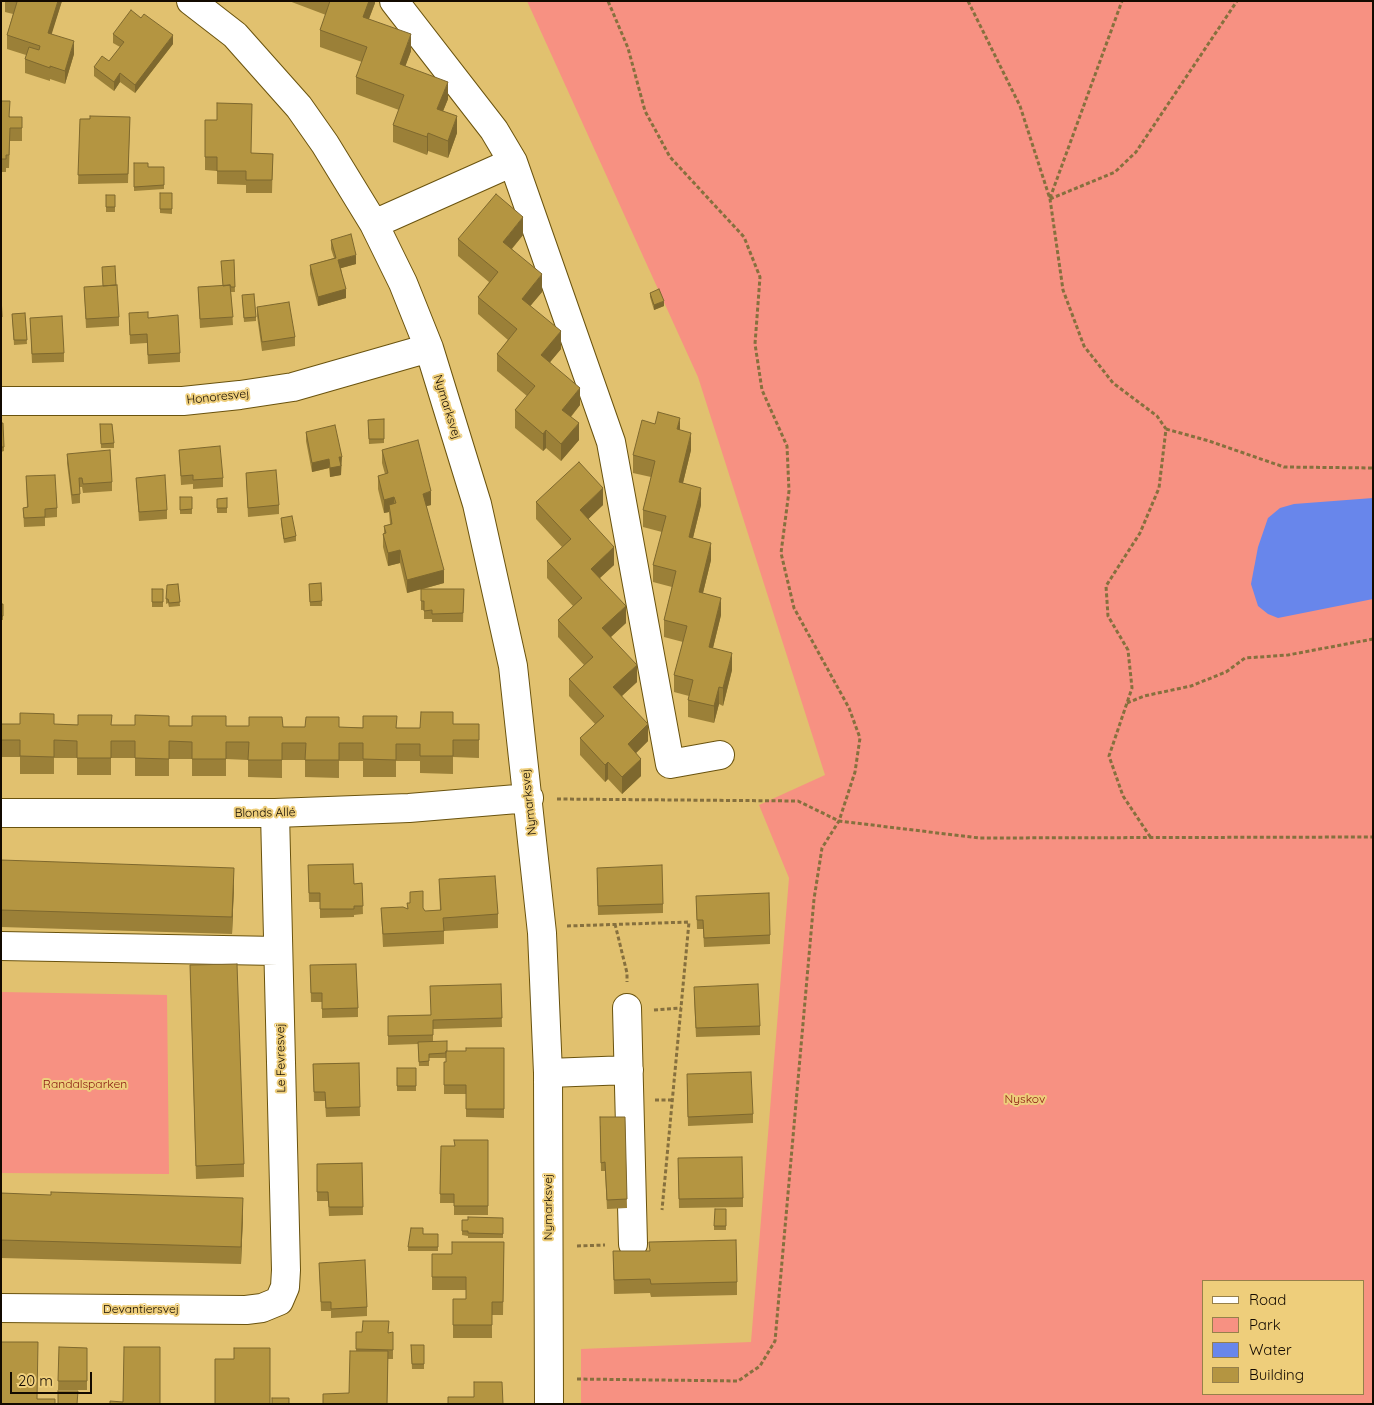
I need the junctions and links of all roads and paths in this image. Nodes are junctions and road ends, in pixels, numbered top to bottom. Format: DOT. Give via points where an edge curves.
graph roads {
  1 [pos="191,1"];
  2 [pos="394,1"];
  3 [pos="608,1"];
  4 [pos="968,1"];
  5 [pos="1122,1"];
  6 [pos="1237,1"];
  7 [pos="513,162"];
  8 [pos="1050,199"];
  9 [pos="374,224"];
  10 [pos="429,348"];
  11 [pos="1,401"];
  12 [pos="1166,429"];
  13 [pos="1373,468"];
  14 [pos="1373,639"];
  15 [pos="1126,703"];
  16 [pos="720,755"];
  17 [pos="529,798"];
  18 [pos="1,813"];
  19 [pos="275,813"];
  20 [pos="839,821"];
  21 [pos="1373,837"];
  22 [pos="1151,838"];
  23 [pos="615,924"];
  24 [pos="1,946"];
  25 [pos="278,951"];
  26 [pos="627,1008"];
  27 [pos="629,1070"];
  28 [pos="548,1073"];
  29 [pos="633,1244"];
  30 [pos="279,1301"];
  31 [pos="1,1308"];
  32 [pos="549,1392"];
  1 -- 9 [label="street, Nymarksvej" via="235,35 299,107 326,144"];
  2 -- 7 [label="street" via="494,130"];
  3 -- 20 [label="path" via="628,48 645,111 670,157 744,237 760,278 755,344 762,390 787,446 789,491 781,554 794,608 849,708 860,738 855,772"];
  4 -- 8 [label="path" via="1020,106"];
  5 -- 8 [label="path"];
  6 -- 8 [label="path" via="1136,152 1115,172"];
  7 -- 9 [label="street"];
  7 -- 16 [label="street" via="610,442 670,764"];
  8 -- 12 [label="path" via="1062,290 1084,346 1114,383 1157,416"];
  9 -- 10 [label="street, Nymarksvej" via="403,283"];
  10 -- 11 [label="street, Honoresvej" via="293,387 240,395 182,401"];
  10 -- 17 [label="street, Nymarksvej" via="477,504 513,666"];
  12 -- 13 [label="path" via="1284,467"];
  12 -- 15 [label="path" via="1159,488 1140,533 1106,586 1108,616 1128,650 1132,688"];
  14 -- 15 [label="path" via="1245,658 1226,672 1191,686"];
  15 -- 22 [label="path" via="1109,756 1123,796"];
  17 -- 19 [label="street, Blonds Allé" via="409,808"];
  17 -- 20 [label="path" via="798,801"];
  17 -- 28 [label="street, Nymarksvej" via="542,933"];
  18 -- 19 [label="street, Blonds Allé"];
  19 -- 25 [label="street, Le Fevresvej"];
  20 -- 22 [label="path" via="979,838"];
  20 -- 32 [label="path" via="822,848 814,899 775,1341 760,1366 738,1381"];
  21 -- 22 [label="path"];
  23 -- 26 [label="path" via="627,973"];
  24 -- 25 [label="street"];
  25 -- 30 [label="street, Le Fevresvej" via="286,1270 285,1287"];
  26 -- 27 [label="street"];
  27 -- 28 [label="street"];
  27 -- 29 [label="street"];
  28 -- 32 [label="street, Nymarksvej"];
  30 -- 31 [label="street, Devantiersvej" via="246,1310"];
}
